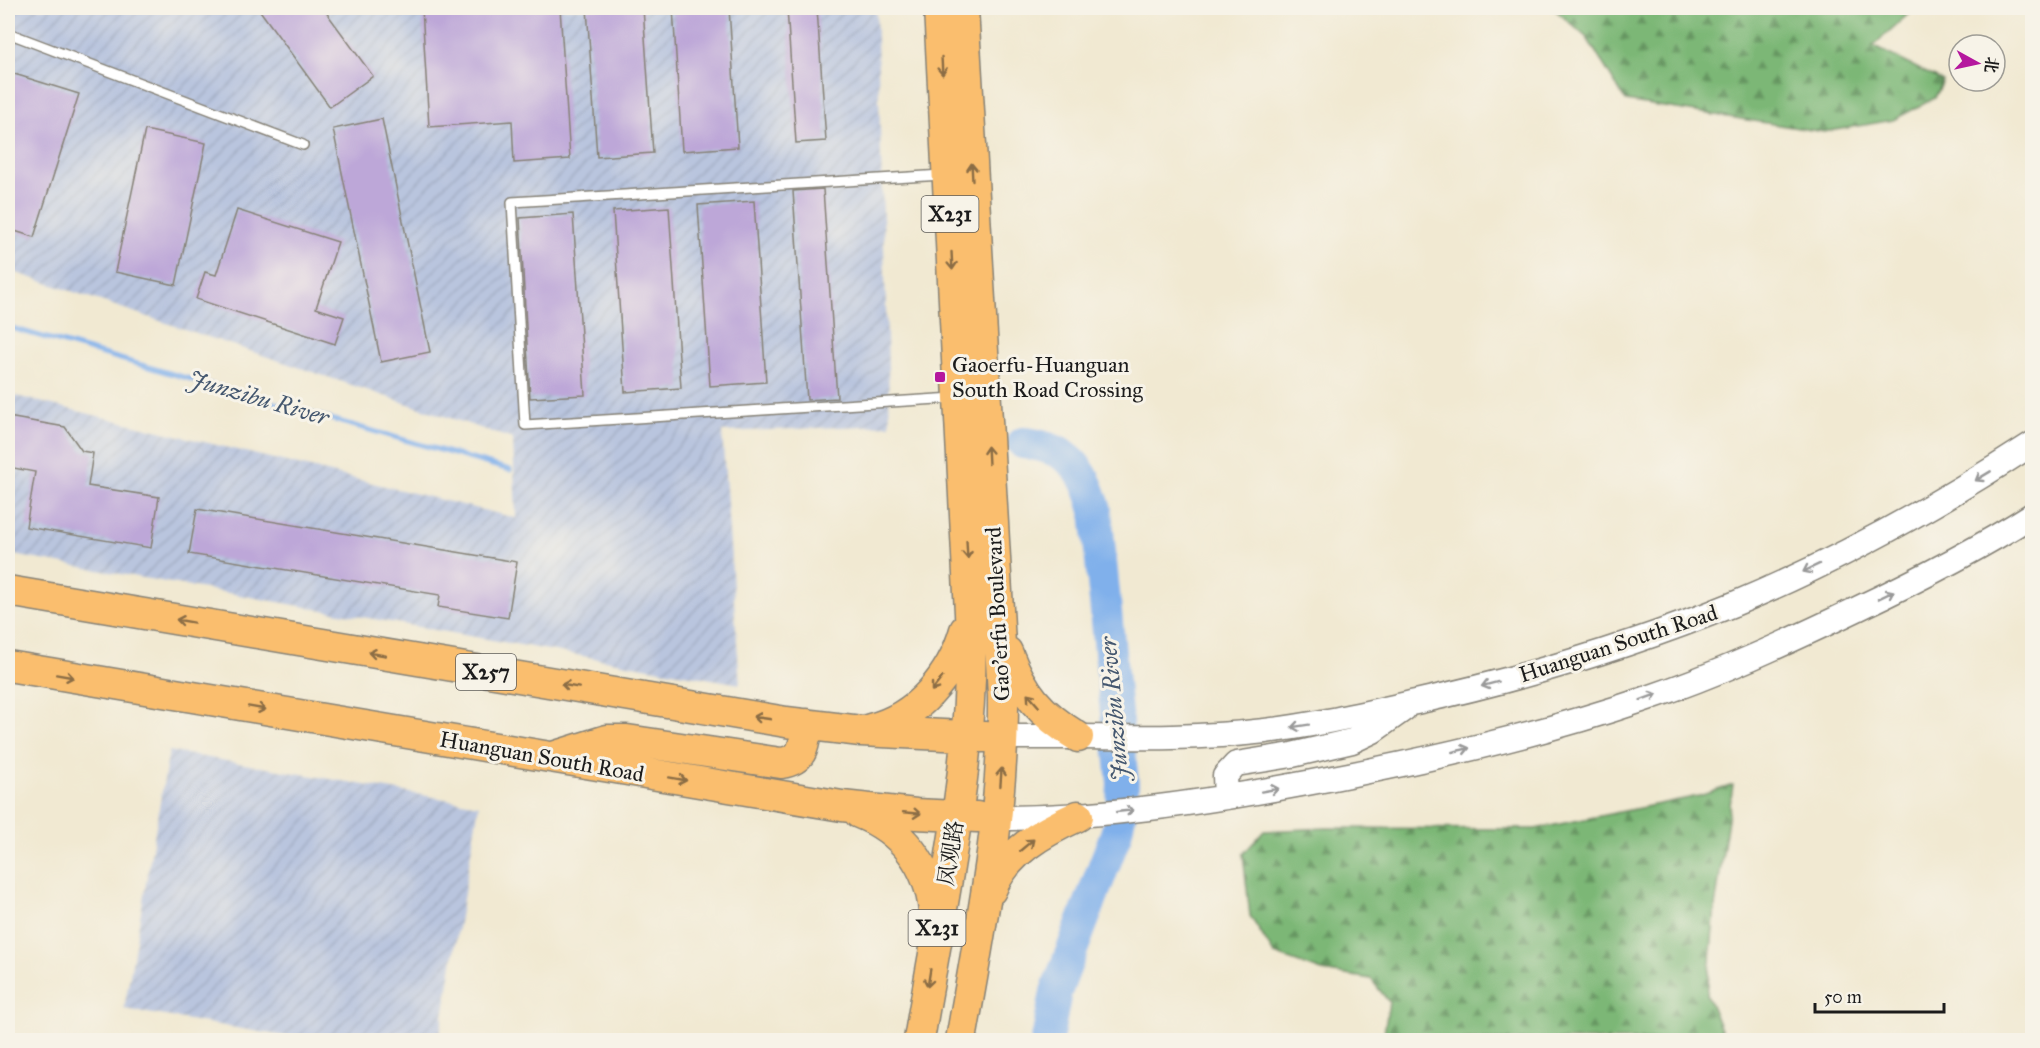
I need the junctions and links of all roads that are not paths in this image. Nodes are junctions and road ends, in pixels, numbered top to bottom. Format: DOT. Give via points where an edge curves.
graph roads {
  1 [pos="939,8"];
  2 [pos="963,8"];
  3 [pos="8,33"];
  4 [pos="303,145"];
  5 [pos="948,175"];
  6 [pos="969,413"];
  7 [pos="2032,444"];
  8 [pos="2032,515"];
  9 [pos="8,591"];
  10 [pos="984,610"];
  11 [pos="8,669"];
  12 [pos="1413,703"];
  13 [pos="807,724"];
  14 [pos="861,731"];
  15 [pos="967,736"];
  16 [pos="1003,737"];
  17 [pos="1078,737"];
  18 [pos="551,757"];
  19 [pos="1226,797"];
  20 [pos="842,806"];
  21 [pos="956,816"];
  22 [pos="1078,816"];
  23 [pos="998,818"];
  24 [pos="984,910"];
  25 [pos="934,945"];
  26 [pos="919,1041"];
  27 [pos="961,1041"];
  1 -- 5 [label="main road, X231, one-way"];
  6 -- 2 [label="main road, X231, one-way"];
  3 -- 4 [label="lane"];
  5 -- 6 [label="main road, X231, one-way"];
  5 -- 6 [label="lane" via="512,202 525,425"];
  6 -- 10 [label="main road, Gao'erfu Boulevard / X231"];
  7 -- 12 [label="street, Huanguan South Road, one-way" via="1887,531 1734,604 1618,647"];
  19 -- 8 [label="street, one-way" via="1440,755 1642,700 1829,622 1937,570"];
  13 -- 9 [label="main road, X257, one-way"];
  10 -- 14 [label="main road, one-way" via="932,691 900,719"];
  10 -- 15 [label="main road, Gao'erfu Boulevard / X231"];
  10 -- 16 [label="main road, Gao'erfu Boulevard / X231" via="1003,694"];
  17 -- 10 [label="main road, one-way" via="1058,725 1026,693 1003,640"];
  11 -- 18 [label="main road, Huanguan South Road, one-way"];
  12 -- 17 [label="street, Huanguan South Road, one-way" via="1266,731"];
  12 -- 19 [label="street" via="1352,741 1236,764 1225,776"];
  13 -- 14 [label="main road, X257"];
  13 -- 18 [label="main road" via="804,747 791,762 627,740 607,740"];
  14 -- 15 [label="main road, X257"];
  15 -- 16 [label="main road, X257"];
  15 -- 21 [label="main road, 凤观路 / X231"];
  16 -- 17 [label="street"];
  23 -- 16 [label="main road, 凤观路 / X231, one-way"];
  18 -- 20 [label="main road, Huanguan South Road, one-way"];
  22 -- 19 [label="street, Huanguan South Road, one-way"];
  20 -- 21 [label="main road, Huanguan South Road, one-way"];
  20 -- 25 [label="main road" via="875,819 909,846 921,863 933,903"];
  21 -- 23 [label="main road, Huanguan South Road"];
  21 -- 25 [label="main road, 凤观路 / X231"];
  22 -- 23 [label="street, Huanguan South Road"];
  24 -- 22 [label="main road, one-way" via="994,885 1021,850"];
  23 -- 24 [label="main road, 凤观路 / X231"];
  24 -- 27 [label="main road, 凤观路 / X231"];
  25 -- 26 [label="main road, 凤观路 / X231, one-way"];
}
